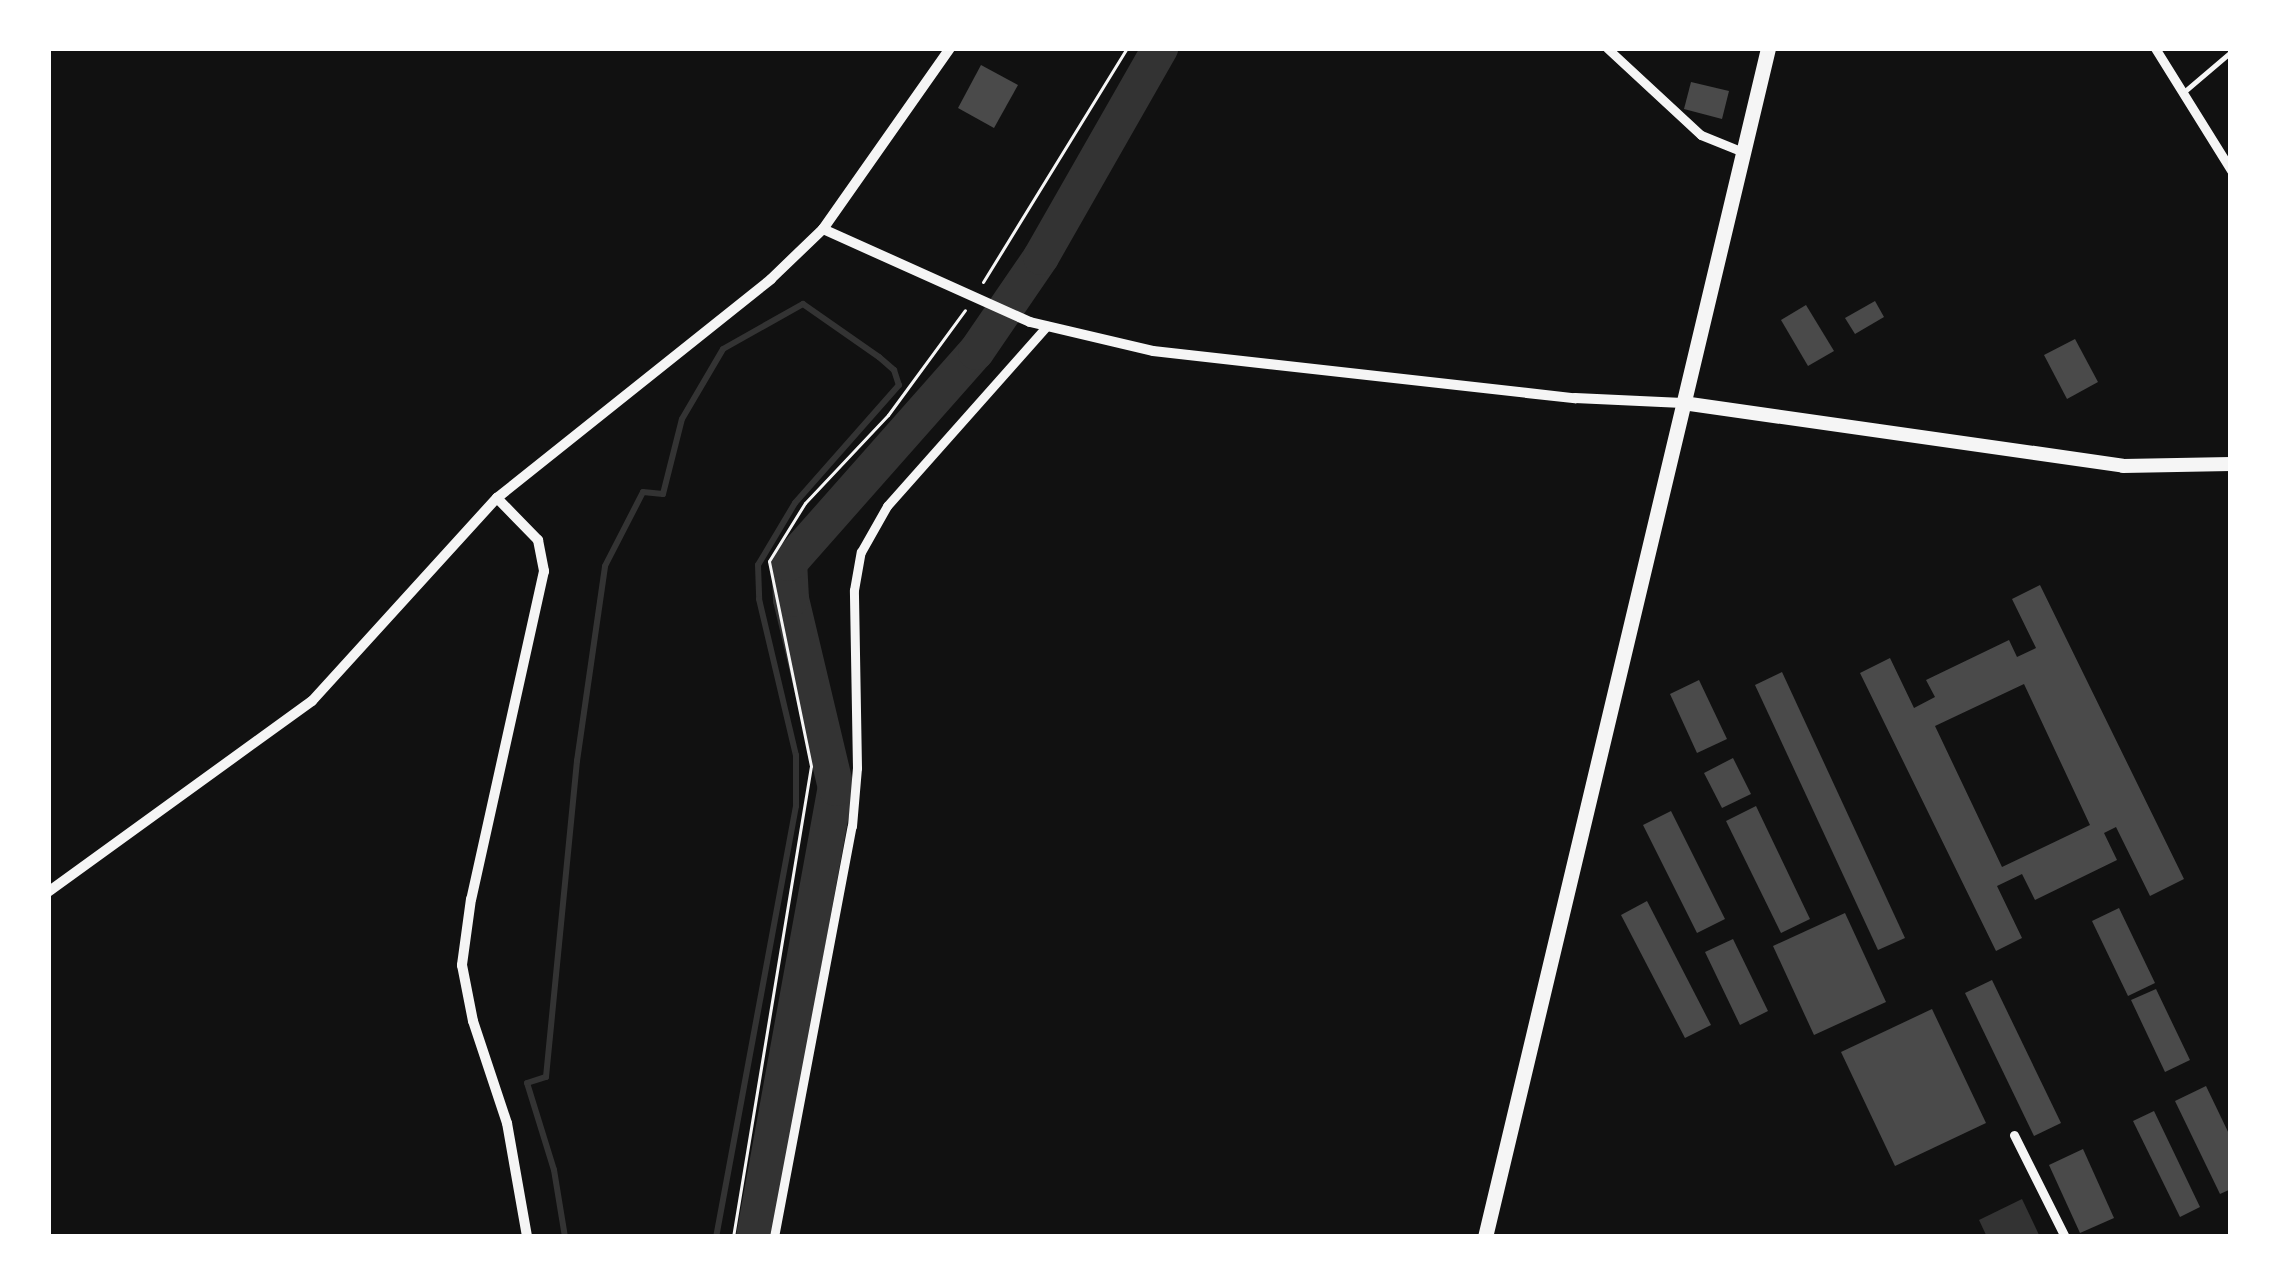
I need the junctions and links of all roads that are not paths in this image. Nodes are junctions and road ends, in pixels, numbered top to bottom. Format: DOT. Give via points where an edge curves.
graph roads {
  1 [pos="950,48"];
  2 [pos="1607,48"];
  3 [pos="1768,48"];
  4 [pos="2155,48"];
  5 [pos="2231,52"];
  6 [pos="2184,92"];
  7 [pos="1743,152"];
  8 [pos="2231,170"];
  9 [pos="823,229"];
  10 [pos="1047,326"];
  11 [pos="1683,403"];
  12 [pos="2231,464"];
  13 [pos="497,498"];
  14 [pos="48,892"];
  15 [pos="2014,1135"];
  16 [pos="527,1237"];
  17 [pos="773,1237"];
  18 [pos="1485,1237"];
  19 [pos="2065,1237"];
  1 -- 9 [label="street"];
  2 -- 7 [label="street" via="1701,135"];
  3 -- 7 [label="highway"];
  4 -- 6 [label="street"];
  5 -- 6 [label="lane"];
  6 -- 8 [label="street"];
  7 -- 11 [label="highway"];
  9 -- 10 [label="street"];
  9 -- 13 [label="street"];
  10 -- 11 [label="street" via="1154,351"];
  10 -- 17 [label="street" via="887,506 861,552 852,826"];
  11 -- 12 [label="main road" via="2123,466"];
  11 -- 18 [label="highway"];
  13 -- 14 [label="street" via="312,701"];
  13 -- 16 [label="street" via="538,540 544,571 462,965 507,1123"];
  15 -- 19 [label="street"];
}
